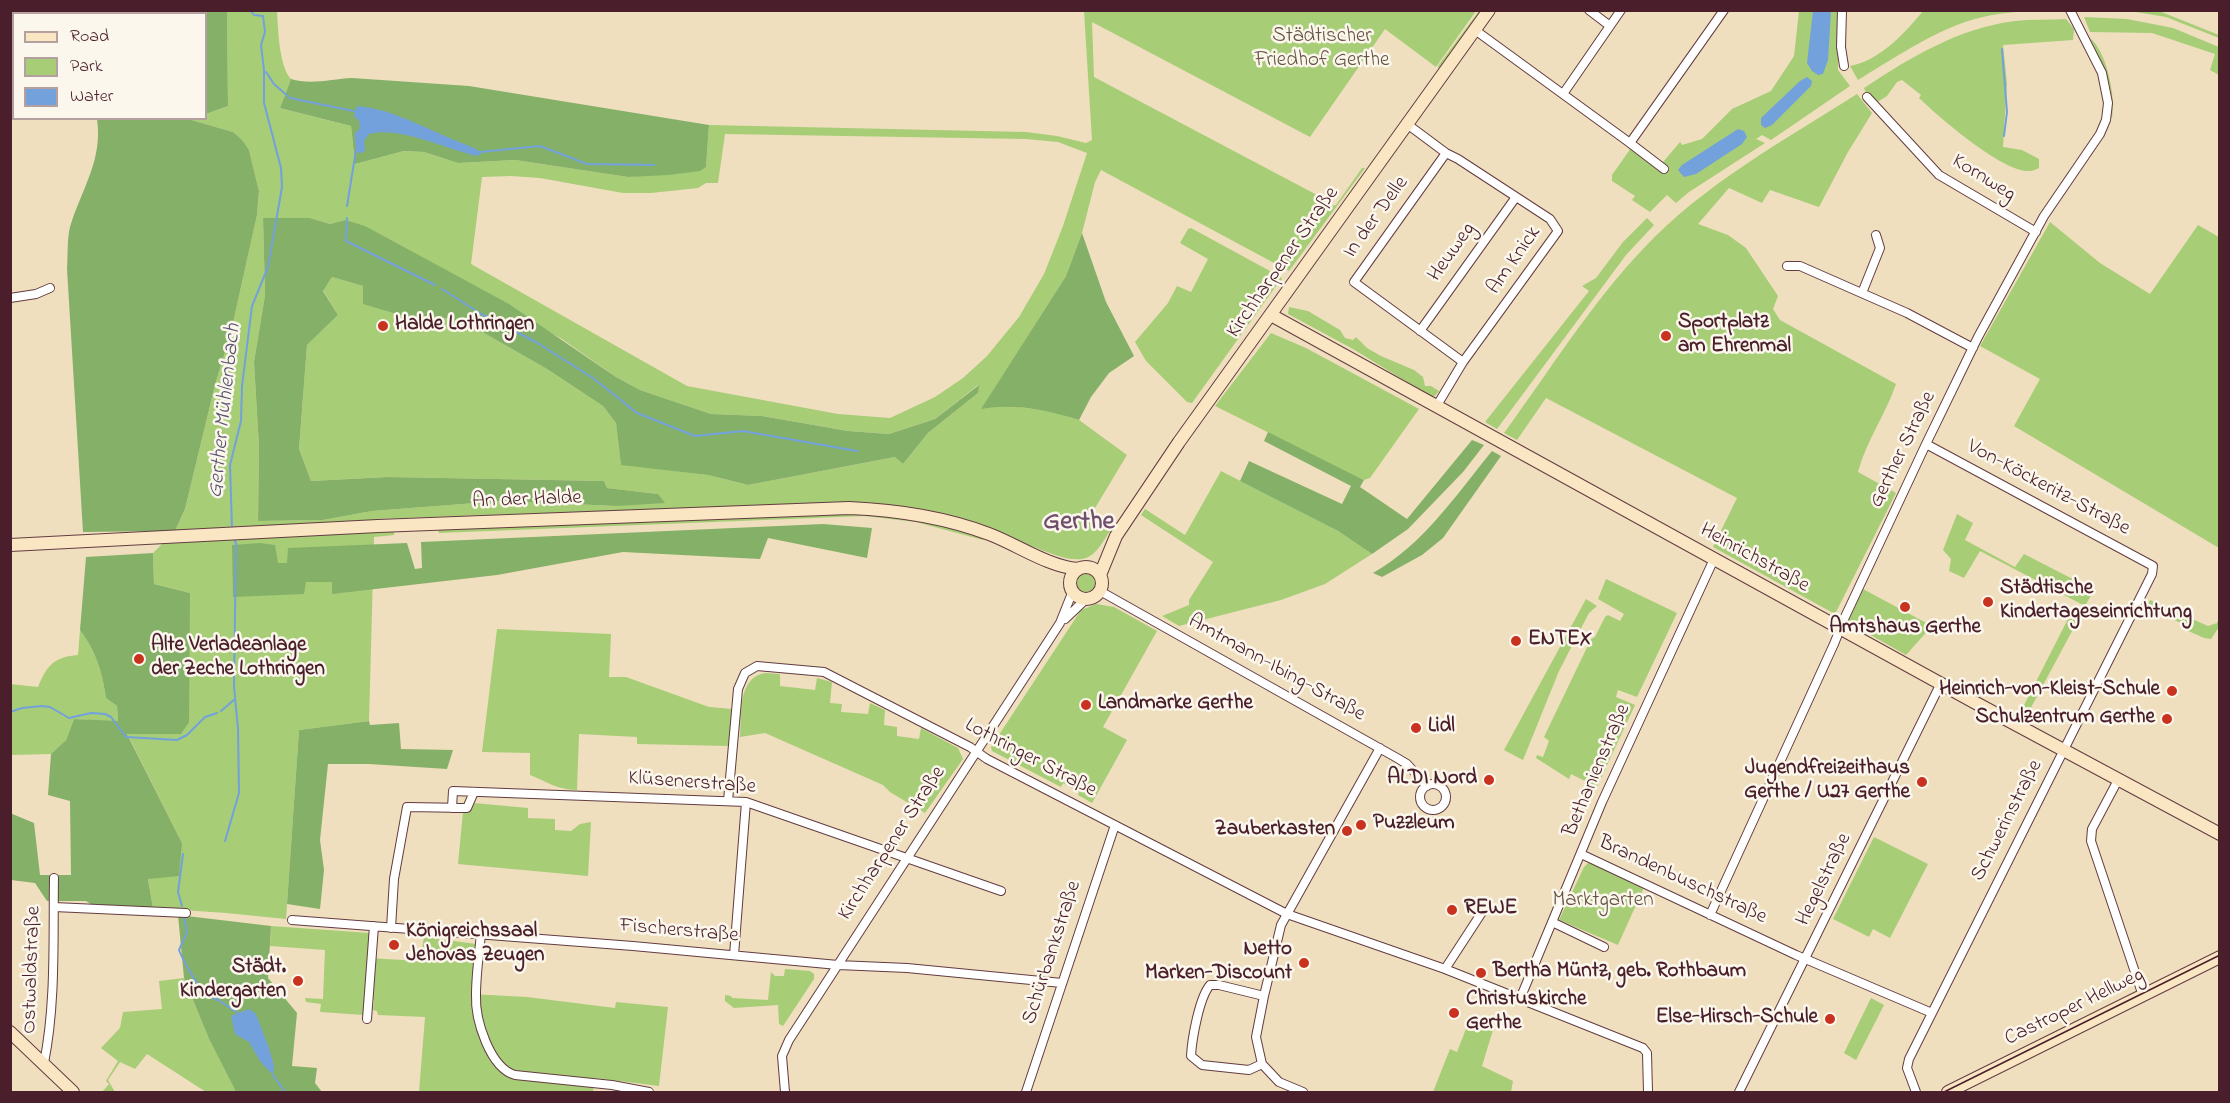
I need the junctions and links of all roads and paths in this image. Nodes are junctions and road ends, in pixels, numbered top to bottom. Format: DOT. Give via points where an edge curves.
graph roads {
  1 [pos="1489,10"];
  2 [pos="1589,10"];
  3 [pos="1622,10"];
  4 [pos="1724,10"];
  5 [pos="1842,10"];
  6 [pos="2070,10"];
  7 [pos="1610,26"];
  8 [pos="1475,30"];
  9 [pos="1844,66"];
  10 [pos="1563,94"];
  11 [pos="1867,98"];
  12 [pos="1407,124"];
  13 [pos="1630,143"];
  14 [pos="1446,153"];
  15 [pos="1664,169"];
  16 [pos="1515,197"];
  17 [pos="2036,232"];
  18 [pos="1876,235"];
  19 [pos="1787,266"];
  20 [pos="50,288"];
  21 [pos="1862,293"];
  22 [pos="10,297"];
  23 [pos="1271,315"];
  24 [pos="1420,331"];
  25 [pos="1972,348"];
  26 [pos="1463,362"];
  27 [pos="1436,407"];
  28 [pos="1926,444"];
  29 [pos="1114,540"];
  30 [pos="10,545"];
  31 [pos="1037,556"];
  32 [pos="1714,559"];
  33 [pos="2153,566"];
  34 [pos="1082,568"];
  35 [pos="1100,575"];
  36 [pos="1071,589"];
  37 [pos="1100,591"];
  38 [pos="1085,600"];
  39 [pos="1060,623"];
  40 [pos="1840,627"];
  41 [pos="1941,683"];
  42 [pos="1380,748"];
  43 [pos="2064,750"];
  44 [pos="978,751"];
  45 [pos="2118,780"];
  46 [pos="1427,786"];
  47 [pos="474,792"];
  48 [pos="728,801"];
  49 [pos="746,802"];
  50 [pos="452,808"];
  51 [pos="1115,825"];
  52 [pos="2220,834"];
  53 [pos="1581,854"];
  54 [pos="908,858"];
  55 [pos="54,878"];
  56 [pos="1001,891"];
  57 [pos="1488,903"];
  58 [pos="54,907"];
  59 [pos="186,913"];
  60 [pos="1287,914"];
  61 [pos="1710,915"];
  62 [pos="292,920"];
  63 [pos="1552,922"];
  64 [pos="374,926"];
  65 [pos="391,928"];
  66 [pos="481,934"];
  67 [pos="1604,946"];
  68 [pos="734,955"];
  69 [pos="2220,957"];
  70 [pos="1806,959"];
  71 [pos="838,965"];
  72 [pos="1445,969"];
  73 [pos="1062,983"];
  74 [pos="1264,996"];
  75 [pos="2144,996"];
  76 [pos="1520,999"];
  77 [pos="1932,1012"];
  78 [pos="368,1019"];
  79 [pos="10,1032"];
  80 [pos="44,1063"];
  81 [pos="1262,1064"];
  82 [pos="73,1092"];
  83 [pos="649,1092"];
  84 [pos="785,1092"];
  85 [pos="1026,1092"];
  86 [pos="1303,1092"];
  87 [pos="1648,1092"];
  88 [pos="1739,1092"];
  89 [pos="1916,1092"];
  90 [pos="1948,1092"];
  1 -- 8 [label="street, Kirchharpener Straße"];
  2 -- 7 [label="street"];
  3 -- 7 [label="street"];
  4 -- 13 [label="street"];
  5 -- 9 [label="street"];
  6 -- 17 [label="street, Gerther Straße" via="2102,73 2108,111 2100,134"];
  7 -- 10 [label="street"];
  8 -- 10 [label="street"];
  8 -- 12 [label="street, Kirchharpener Straße"];
  10 -- 13 [label="street"];
  11 -- 17 [label="street, Kornweg" via="1939,175"];
  12 -- 14 [label="street, Am Knick"];
  12 -- 23 [label="street, Kirchharpener Straße"];
  13 -- 15 [label="street"];
  14 -- 16 [label="street, Am Knick"];
  14 -- 24 [label="street, In der Delle" via="1354,282"];
  16 -- 24 [label="street, Heuweg"];
  16 -- 26 [label="street, Am Knick" via="1550,219 1557,234"];
  17 -- 25 [label="street, Gerther Straße"];
  18 -- 21 [label="street" via="1880,248"];
  19 -- 21 [label="street" via="1800,266"];
  20 -- 22 [label="street"];
  21 -- 25 [label="street"];
  23 -- 27 [label="street, Heinrichstraße"];
  23 -- 29 [label="street, Kirchharpener Straße"];
  24 -- 26 [label="street, In der Delle"];
  25 -- 28 [label="street, Gerther Straße"];
  26 -- 27 [label="street, Am Knick"];
  27 -- 32 [label="street, Heinrichstraße"];
  28 -- 33 [label="street, Von-Köckeritz-Straße"];
  28 -- 40 [label="street, Gerther Straße"];
  29 -- 34 [label="street, Kirchharpener Straße"];
  29 -- 35 [label="street, Kirchharpener Straße"];
  30 -- 31 [label="street, An der Halde" via="849,508 945,520"];
  31 -- 34 [label="street, An der Halde" via="1060,566"];
  31 -- 36 [label="street, An der Halde" via="1062,575"];
  32 -- 40 [label="street, Heinrichstraße"];
  32 -- 53 [label="street, Bethanienstraße"];
  33 -- 43 [label="street, Schwerinstraße"];
  34 -- 35 [label="street" via="1096,570"];
  34 -- 36 [label="street" via="1071,576"];
  35 -- 37 [label="street"];
  36 -- 38 [label="street"];
  36 -- 39 [label="street, Kirchharpener Straße"];
  37 -- 38 [label="street"];
  37 -- 42 [label="street, Amtmann-Ibing-Straße"];
  38 -- 39 [label="street, Kirchharpener Straße"];
  39 -- 44 [label="street, Kirchharpener Straße"];
  40 -- 41 [label="street, Heinrichstraße"];
  40 -- 61 [label="street, Gerther Straße"];
  41 -- 43 [label="street, Heinrichstraße"];
  41 -- 70 [label="street, Hegelstraße"];
  42 -- 46 [label="street, Amtmann-Ibing-Straße" via="1407,764"];
  42 -- 60 [label="street"];
  43 -- 45 [label="street, Heinrichstraße"];
  43 -- 77 [label="street, Schwerinstraße"];
  44 -- 48 [label="street, Lothringer Straße" via="824,672 760,666 749,670 738,689"];
  44 -- 51 [label="street, Lothringer Straße"];
  44 -- 54 [label="street, Kirchharpener Straße"];
  45 -- 52 [label="street, Heinrichstraße"];
  45 -- 75 [label="street" via="2092,829 2091,841"];
  47 -- 48 [label="street, Klüsenerstraße"];
  47 -- 50 [label="street" via="467,808"];
  47 -- 50 [label="street, Klüsenerstraße" via="453,792"];
  48 -- 49 [label="street, Klüsenerstraße"];
  49 -- 54 [label="street, Klüsenerstraße"];
  49 -- 68 [label="street"];
  50 -- 65 [label="street" via="407,807 394,879"];
  51 -- 60 [label="street, Lothringer Straße"];
  51 -- 73 [label="street, Schürbankstraße"];
  53 -- 61 [label="street, Brandenbuschstraße"];
  53 -- 63 [label="street, Bethanienstraße"];
  54 -- 56 [label="street, Klüsenerstraße"];
  54 -- 71 [label="street, Kirchharpener Straße"];
  55 -- 58 [label="street, Ostwaldstraße"];
  57 -- 72 [label="street"];
  58 -- 59 [label="street"];
  58 -- 80 [label="street, Ostwaldstraße" via="51,1005"];
  60 -- 72 [label="street, Lothringer Straße"];
  60 -- 74 [label="street"];
  61 -- 70 [label="street, Brandenbuschstraße"];
  62 -- 64 [label="street, Fischerstraße"];
  63 -- 67 [label="street"];
  63 -- 76 [label="street, Bethanienstraße"];
  64 -- 65 [label="street, Fischerstraße"];
  64 -- 78 [label="street"];
  65 -- 66 [label="street, Fischerstraße"];
  66 -- 68 [label="street, Fischerstraße"];
  66 -- 83 [label="street" via="477,1010 490,1050 501,1068 515,1075"];
  68 -- 71 [label="street, Fischerstraße"];
  69 -- 75 [label="street, Castroper Hellweg"];
  70 -- 77 [label="street, Brandenbuschstraße"];
  70 -- 88 [label="street, Hegelstraße"];
  71 -- 73 [label="street, Fischerstraße"];
  71 -- 84 [label="street, Kirchharpener Straße" via="783,1051"];
  72 -- 76 [label="street, Lothringer Straße"];
  73 -- 85 [label="street, Schürbankstraße"];
  74 -- 81 [label="street" via="1256,1037"];
  74 -- 81 [label="street" via="1210,985 1191,1056 1202,1065 1249,1070"];
  75 -- 90 [label="street, Castroper Hellweg"];
  76 -- 87 [label="street, Lothringer Straße" via="1646,1050"];
  77 -- 89 [label="street, Schwerinstraße" via="1906,1064"];
  79 -- 80 [label="street"];
  80 -- 82 [label="street"];
  81 -- 86 [label="street" via="1279,1082"];
}
